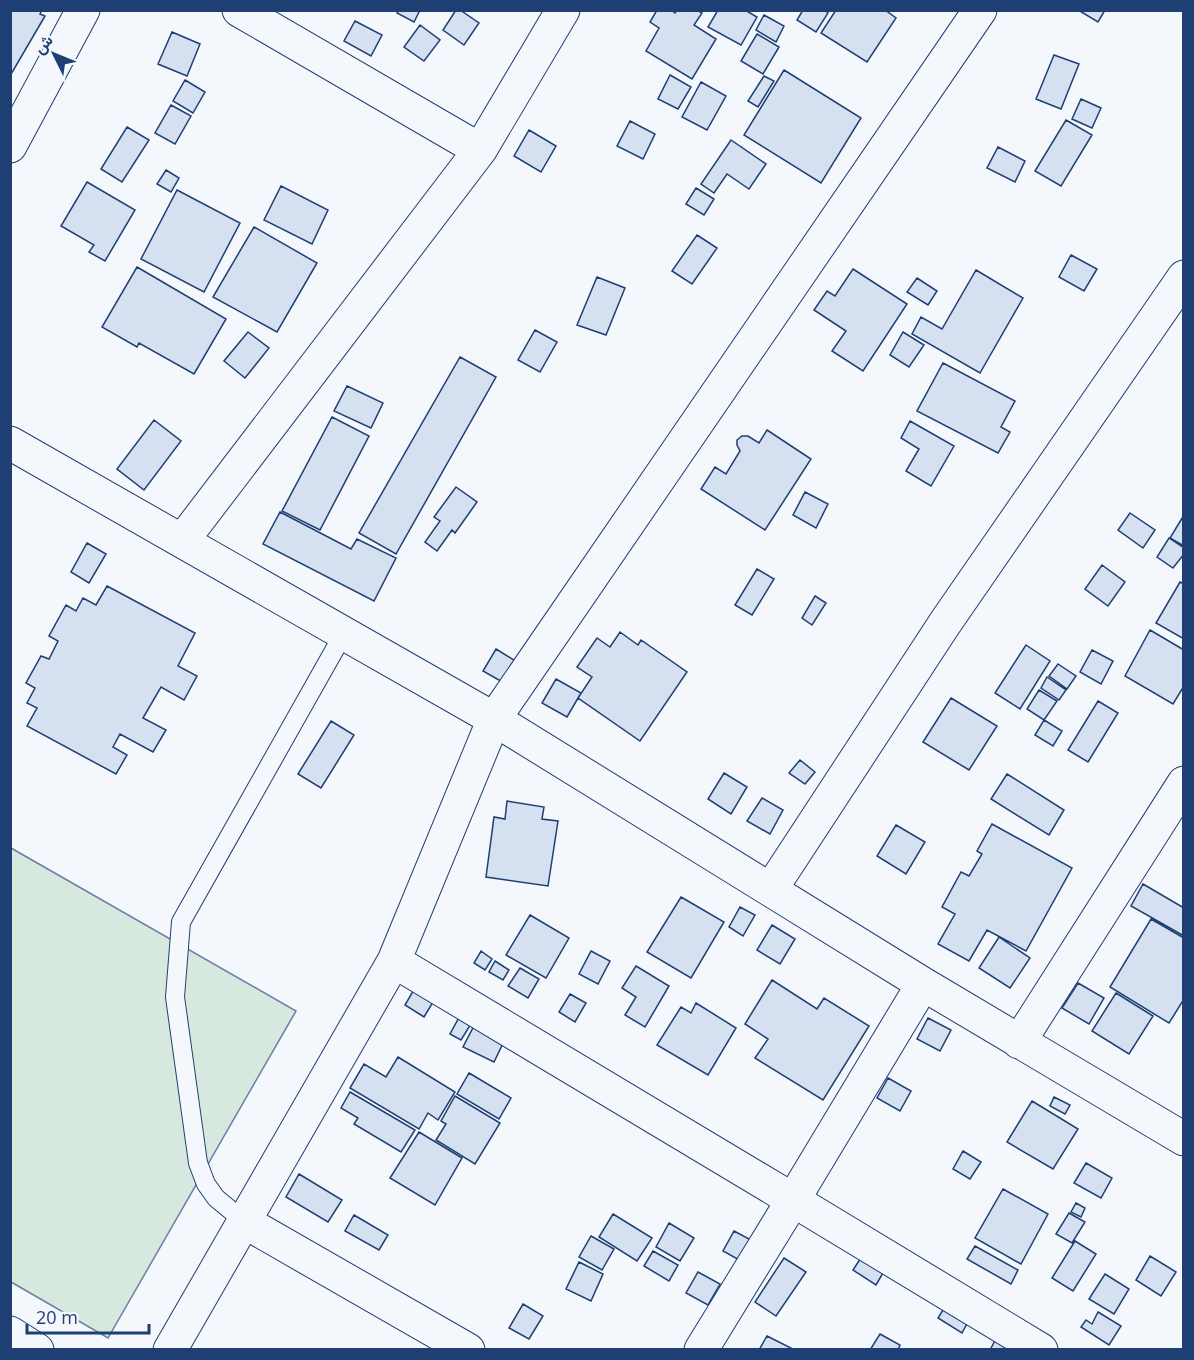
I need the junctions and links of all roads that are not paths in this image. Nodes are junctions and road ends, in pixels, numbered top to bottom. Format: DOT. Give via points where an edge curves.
graph roads {
  1 [pos="82,10"];
  2 [pos="239,10"];
  3 [pos="563,10"];
  4 [pos="980,10"];
  5 [pos="10,146"];
  6 [pos="480,150"];
  7 [pos="1184,277"];
  8 [pos="10,442"];
  9 [pos="182,541"];
  10 [pos="344,633"];
  11 [pos="494,719"];
  12 [pos="1184,783"];
  13 [pos="771,889"];
  14 [pos="394,962"];
  15 [pos="922,984"];
  16 [pos="1019,1042"];
  17 [pos="1184,1139"];
  18 [pos="793,1200"];
  19 [pos="245,1222"];
  20 [pos="10,1333"];
  21 [pos="37,1350"];
  22 [pos="170,1350"];
  23 [pos="468,1350"];
  24 [pos="701,1350"];
  25 [pos="1041,1350"];
  1 -- 5 [label="street"];
  2 -- 6 [label="street"];
  3 -- 6 [label="street"];
  4 -- 11 [label="street"];
  6 -- 9 [label="street"];
  7 -- 13 [label="street" via="945,623"];
  8 -- 9 [label="street"];
  9 -- 10 [label="street"];
  10 -- 11 [label="street"];
  10 -- 19 [label="lane" via="181,922 174,998 198,1163 216,1198"];
  11 -- 13 [label="street"];
  11 -- 14 [label="street"];
  12 -- 16 [label="street"];
  13 -- 15 [label="street"];
  14 -- 18 [label="street"];
  14 -- 19 [label="street"];
  15 -- 16 [label="street"];
  15 -- 18 [label="street"];
  16 -- 17 [label="street"];
  18 -- 24 [label="street"];
  18 -- 25 [label="street"];
  19 -- 22 [label="street"];
  19 -- 23 [label="street"];
  20 -- 21 [label="street"];
}
